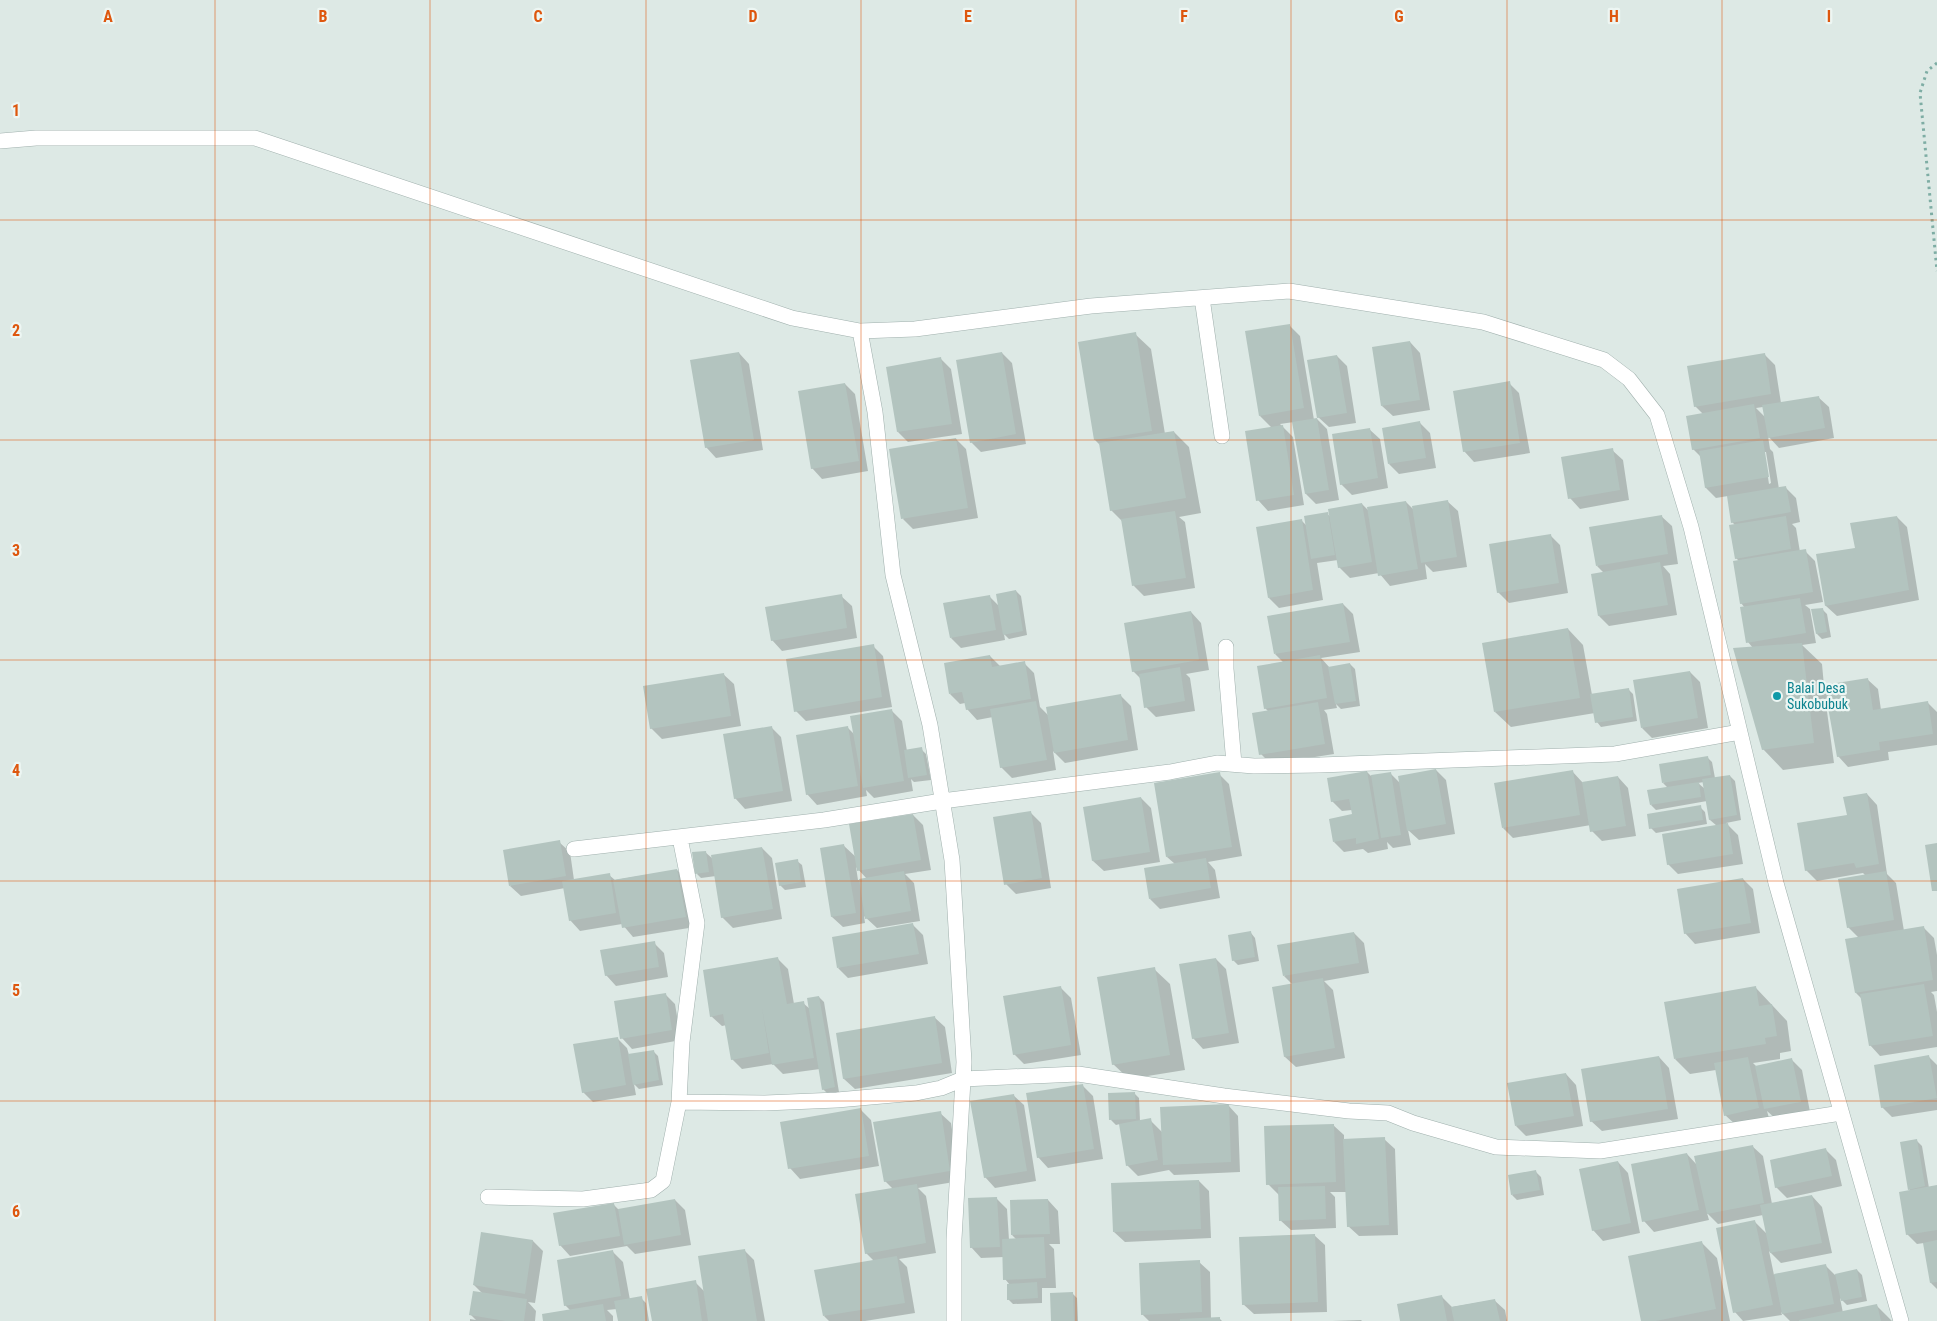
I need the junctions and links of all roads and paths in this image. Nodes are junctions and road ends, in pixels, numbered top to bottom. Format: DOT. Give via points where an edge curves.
graph roads {
  1 [pos="1937,63"];
  2 [pos="0,141"];
  3 [pos="1937,271"];
  4 [pos="1202,298"];
  5 [pos="860,331"];
  6 [pos="1222,436"];
  7 [pos="1226,647"];
  8 [pos="1740,732"];
  9 [pos="1234,764"];
  10 [pos="942,801"];
  11 [pos="680,838"];
  12 [pos="574,849"];
  13 [pos="963,1079"];
  14 [pos="678,1102"];
  15 [pos="1841,1113"];
  16 [pos="488,1197"];
  17 [pos="954,1321"];
  18 [pos="1901,1321"];
  1 -- 3 [label="path" via="1927,71 1920,93"];
  2 -- 5 [label="street" via="36,138 254,138 792,318"];
  4 -- 5 [label="street" via="1091,306 915,329"];
  4 -- 6 [label="street"];
  4 -- 8 [label="street" via="1288,291 1483,322 1604,360 1629,379 1657,415 1691,527"];
  5 -- 10 [label="street" via="875,412 893,575 930,725"];
  7 -- 9 [label="street"];
  8 -- 9 [label="street" via="1615,754 1320,765"];
  8 -- 15 [label="street" via="1776,884"];
  9 -- 10 [label="street" via="1217,763"];
  10 -- 11 [label="street"];
  10 -- 13 [label="street" via="952,860"];
  11 -- 12 [label="street"];
  11 -- 14 [label="street" via="697,923"];
  13 -- 14 [label="street" via="916,1093 765,1103"];
  13 -- 15 [label="street" via="1085,1074 1224,1096 1388,1113 1484,1145 1515,1148 1600,1151"];
  13 -- 17 [label="street" via="954,1239"];
  14 -- 16 [label="street" via="662,1181 651,1190 583,1199"];
  15 -- 18 [label="street"];
}
